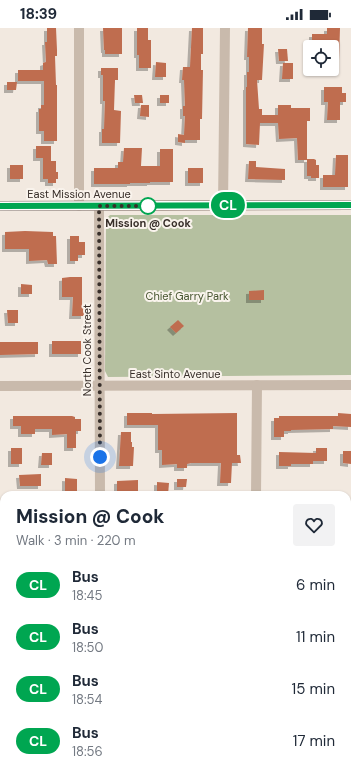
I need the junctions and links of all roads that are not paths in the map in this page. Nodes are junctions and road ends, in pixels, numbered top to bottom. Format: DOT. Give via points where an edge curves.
graph roads {
  1 [pos="79,28"];
  2 [pos="225,28"];
  3 [pos="223,205"];
  4 [pos="351,205"];
  5 [pos="0,206"];
  6 [pos="78,206"];
  7 [pos="99,206"];
  8 [pos="351,384"];
  9 [pos="257,385"];
  10 [pos="0,386"];
  11 [pos="100,386"];
  12 [pos="100,491"];
  13 [pos="256,491"];
  1 -- 6 [label="street"];
  2 -- 3 [label="street"];
  3 -- 4 [label="main road, East Mission Avenue"];
  3 -- 7 [label="main road, East Mission Avenue"];
  5 -- 6 [label="main road, East Mission Avenue"];
  6 -- 7 [label="main road, East Mission Avenue"];
  7 -- 11 [label="street, North Cook Street"];
  8 -- 9 [label="street, East Sinto Avenue"];
  9 -- 11 [label="street, East Sinto Avenue"];
  9 -- 13 [label="street"];
  10 -- 11 [label="street, East Sinto Avenue"];
  11 -- 12 [label="street, North Cook Street"];
}
